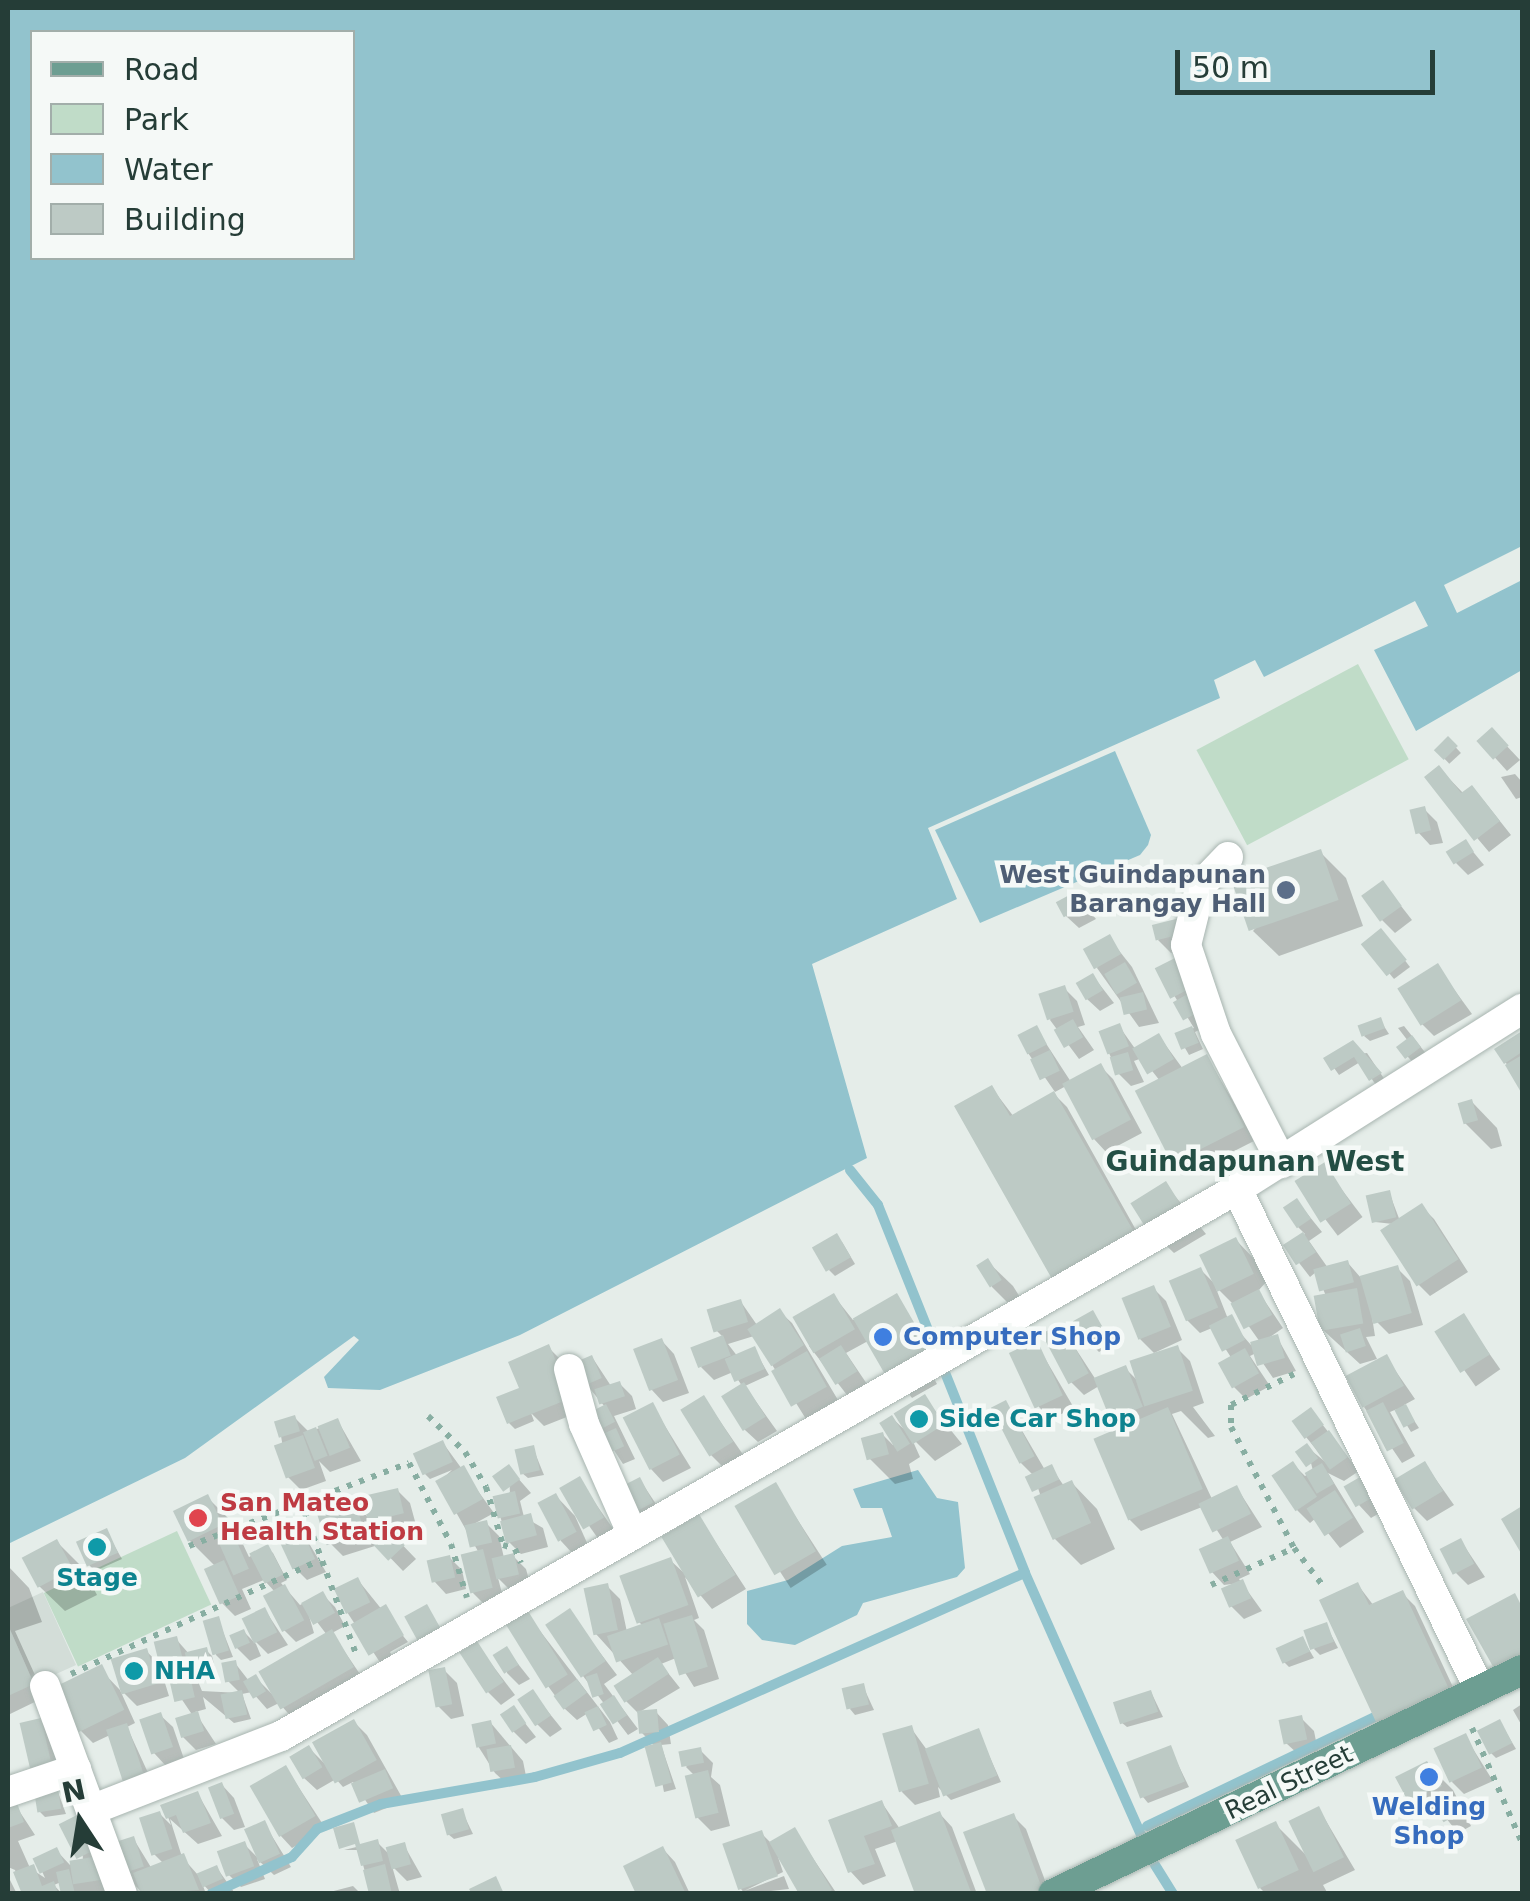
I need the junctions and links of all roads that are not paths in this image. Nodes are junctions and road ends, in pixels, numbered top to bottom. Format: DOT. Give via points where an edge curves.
graph roads {
  1 [pos="1228,857"];
  2 [pos="1522,1009"];
  3 [pos="1282,1163"];
  4 [pos="1237,1189"];
  5 [pos="568,1369"];
  6 [pos="634,1535"];
  7 [pos="1522,1670"];
  8 [pos="45,1686"];
  9 [pos="1480,1690"];
  10 [pos="76,1769"];
  11 [pos="8,1792"];
  12 [pos="91,1810"];
  13 [pos="122,1894"];
  14 [pos="1053,1894"];
  1 -- 3 [label="street" via="1201,884 1186,944 1216,1034"];
  2 -- 3 [label="street"];
  3 -- 4 [label="street"];
  4 -- 6 [label="street"];
  4 -- 9 [label="street"];
  5 -- 6 [label="street" via="584,1424"];
  6 -- 12 [label="street" via="241,1754"];
  7 -- 9 [label="main road, Real Street"];
  8 -- 10 [label="street"];
  9 -- 14 [label="main road, Real Street"];
  10 -- 11 [label="street"];
  10 -- 12 [label="street"];
  12 -- 13 [label="street"];
}
